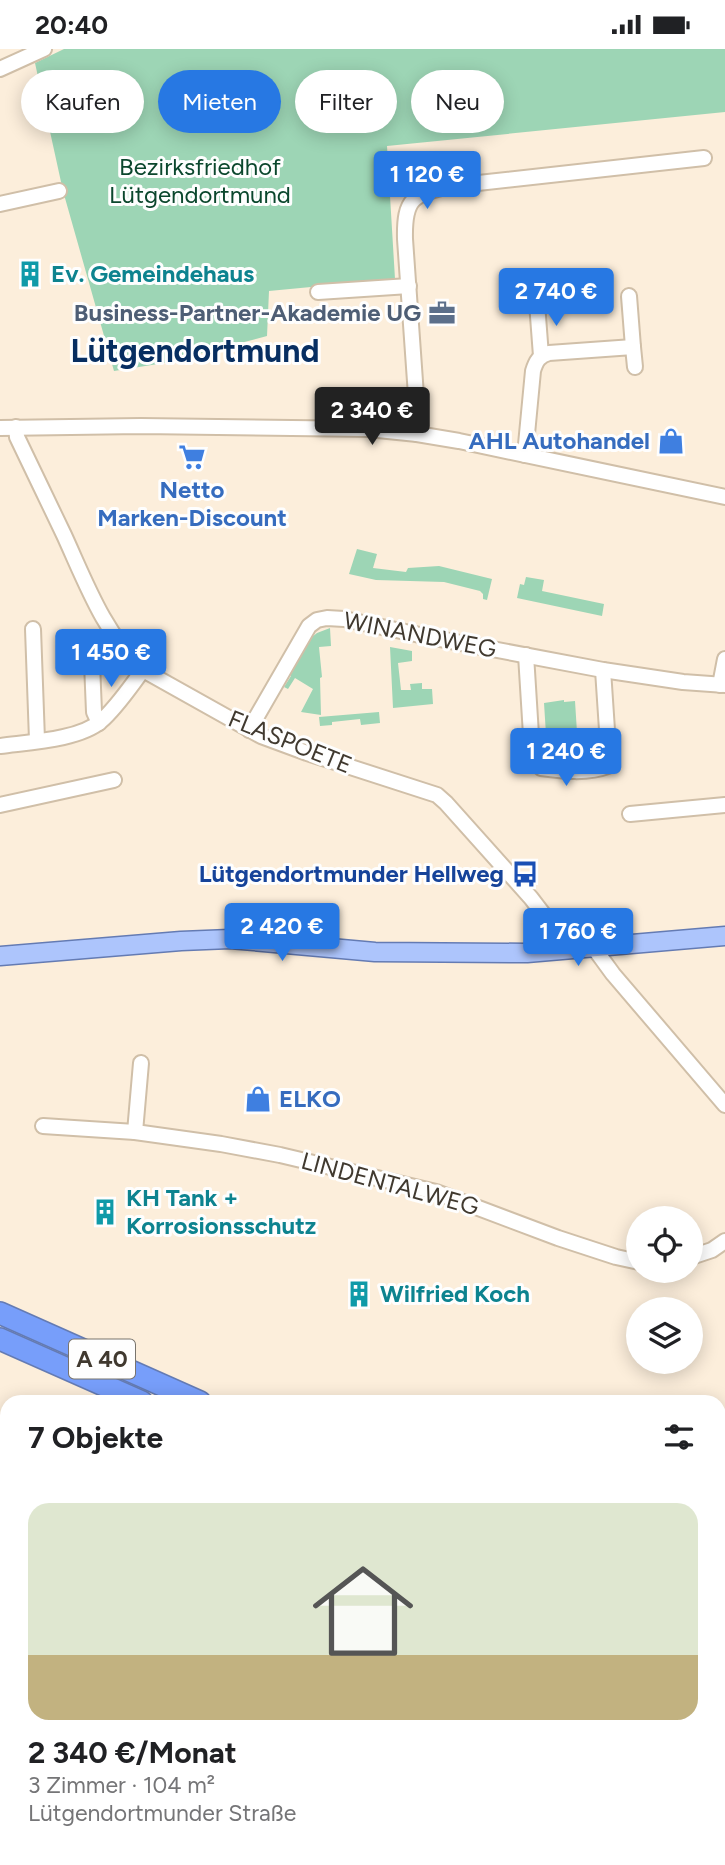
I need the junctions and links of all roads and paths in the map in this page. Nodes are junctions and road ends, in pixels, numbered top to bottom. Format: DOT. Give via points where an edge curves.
graph roads {
  1 [pos="44,49"];
  2 [pos="0,69"];
  3 [pos="704,158"];
  4 [pos="59,191"];
  5 [pos="0,204"];
  6 [pos="409,286"];
  7 [pos="318,292"];
  8 [pos="629,296"];
  9 [pos="537,303"];
  10 [pos="633,347"];
  11 [pos="541,356"];
  12 [pos="635,367"];
  13 [pos="16,427"];
  14 [pos="0,428"];
  15 [pos="417,434"];
  16 [pos="525,455"];
  17 [pos="725,497"];
  18 [pos="33,629"];
  19 [pos="526,655"];
  20 [pos="725,659"];
  21 [pos="92,663"];
  22 [pos="143,670"];
  23 [pos="603,670"];
  24 [pos="722,685"];
  25 [pos="99,723"];
  26 [pos="249,730"];
  27 [pos="37,740"];
  28 [pos="0,746"];
  29 [pos="114,780"];
  30 [pos="0,805"];
  31 [pos="725,805"];
  32 [pos="630,814"];
  33 [pos="725,936"];
  34 [pos="594,948"];
  35 [pos="559,951"];
  36 [pos="0,956"];
  37 [pos="141,1063"];
  38 [pos="725,1105"];
  39 [pos="43,1126"];
  40 [pos="135,1132"];
  41 [pos="725,1241"];
  42 [pos="703,1253"];
  43 [pos="626,1259"];
  44 [pos="0,1313"];
  45 [pos="0,1339"];
  46 [pos="126,1395"];
  47 [pos="184,1395"];
  1 -- 2 [label="street"];
  3 -- 6 [label="street" via="422,193 411,201 405,218"];
  4 -- 5 [label="street"];
  6 -- 7 [label="street"];
  6 -- 15 [label="street"];
  8 -- 10 [label="street"];
  9 -- 11 [label="street"];
  10 -- 11 [label="street"];
  10 -- 12 [label="street"];
  11 -- 16 [label="street" via="533,371"];
  13 -- 14 [label="street"];
  13 -- 15 [label="street" via="348,429"];
  13 -- 22 [label="street, FLASPOETE" via="92,597 108,627"];
  15 -- 16 [label="street"];
  16 -- 17 [label="street"];
  18 -- 27 [label="street"];
  19 -- 23 [label="street, WINANDWEG"];
  19 -- 23 [label="street, WINANDWEG" via="532,751 541,768 560,771 608,766"];
  19 -- 26 [label="street, WINANDWEG" via="344,619 317,620 309,626"];
  20 -- 24 [label="street"];
  21 -- 25 [label="street" via="94,712"];
  22 -- 25 [label="street"];
  22 -- 26 [label="street, FLASPOETE"];
  23 -- 24 [label="street, WINANDWEG"];
  25 -- 27 [label="street" via="84,732"];
  26 -- 35 [label="street, FLASPOETE" via="437,795 531,898 544,915"];
  27 -- 28 [label="street"];
  29 -- 30 [label="street"];
  31 -- 32 [label="street"];
  33 -- 34 [label="main road"];
  34 -- 35 [label="main road"];
  34 -- 38 [label="street"];
  35 -- 36 [label="main road" via="374,952 230,939"];
  37 -- 40 [label="street"];
  39 -- 40 [label="street, LINDENTALWEG"];
  40 -- 43 [label="street, LINDENTALWEG" via="280,1155 424,1189"];
  41 -- 42 [label="street"];
  44 -- 47 [label="highway, A 40"];
  45 -- 46 [label="highway, A 40"];
}
